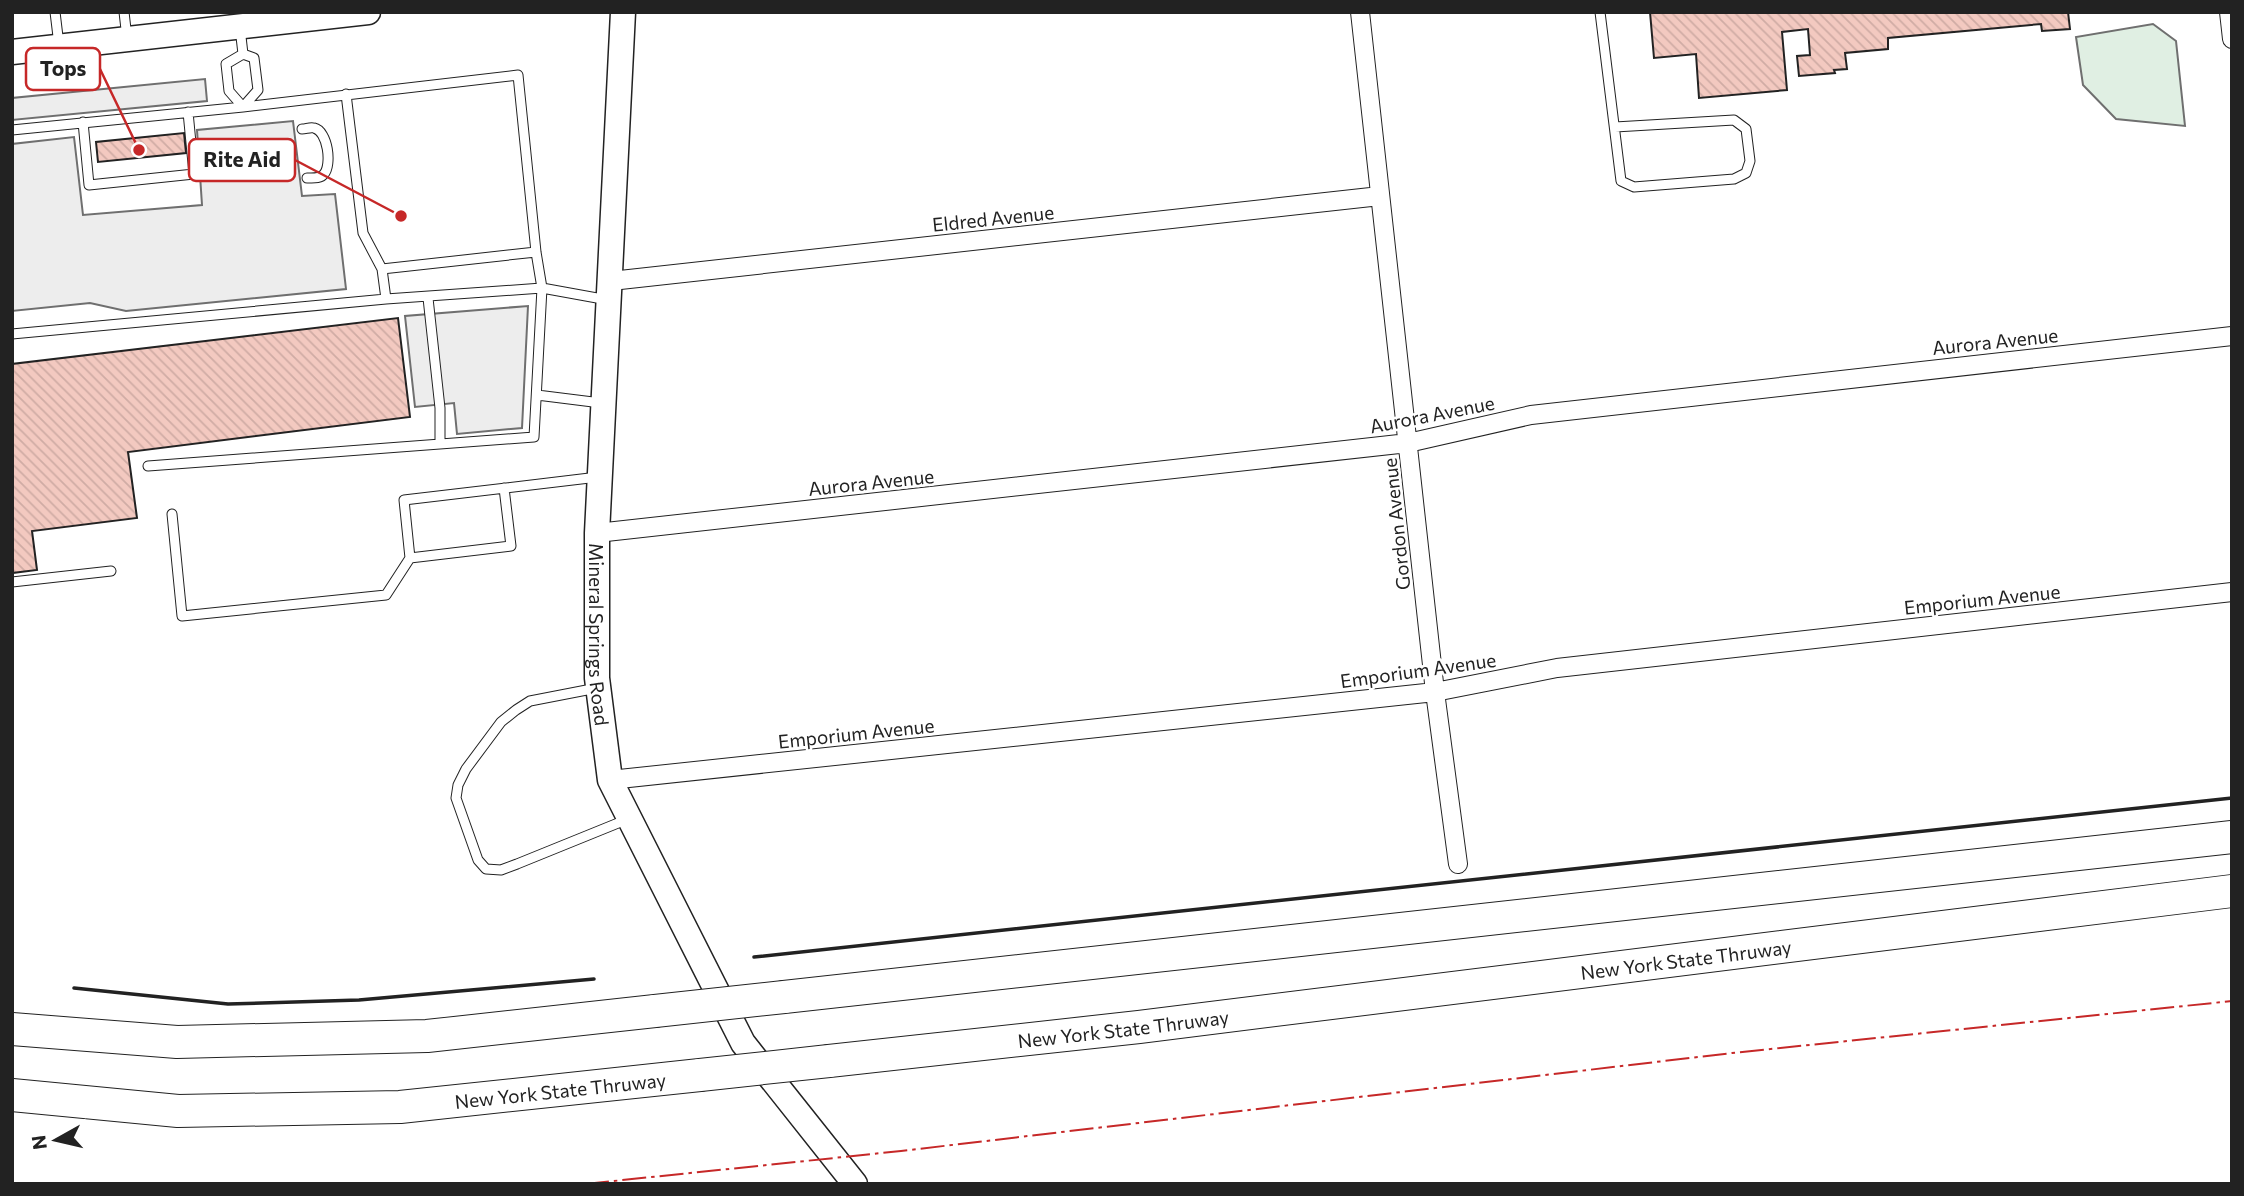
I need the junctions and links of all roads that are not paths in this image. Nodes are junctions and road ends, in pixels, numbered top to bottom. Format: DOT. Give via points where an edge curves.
graph roads {
  1 [pos="55,12"];
  2 [pos="124,12"];
  3 [pos="368,12"];
  4 [pos="624,12"];
  5 [pos="1360,12"];
  6 [pos="1601,12"];
  7 [pos="2229,12"];
  8 [pos="240,27"];
  9 [pos="2232,39"];
  10 [pos="127,40"];
  11 [pos="60,47"];
  12 [pos="12,52"];
  13 [pos="243,54"];
  14 [pos="346,94"];
  15 [pos="243,107"];
  16 [pos="188,113"];
  17 [pos="83,122"];
  18 [pos="1615,128"];
  19 [pos="302,129"];
  20 [pos="12,130"];
  21 [pos="307,178"];
  22 [pos="1381,196"];
  23 [pos="536,252"];
  24 [pos="382,269"];
  25 [pos="542,288"];
  26 [pos="610,291"];
  27 [pos="428,298"];
  28 [pos="386,299"];
  29 [pos="12,334"];
  30 [pos="2232,336"];
  31 [pos="537,395"];
  32 [pos="604,404"];
  33 [pos="440,443"];
  34 [pos="1408,443"];
  35 [pos="148,466"];
  36 [pos="600,477"];
  37 [pos="504,488"];
  38 [pos="172,513"];
  39 [pos="597,533"];
  40 [pos="410,558"];
  41 [pos="111,571"];
  42 [pos="12,582"];
  43 [pos="2232,592"];
  44 [pos="598,688"];
  45 [pos="1435,692"];
  46 [pos="610,780"];
  47 [pos="629,818"];
  48 [pos="2232,837"];
  49 [pos="1458,864"];
  50 [pos="2232,891"];
  51 [pos="12,1029"];
  52 [pos="12,1095"];
  53 [pos="855,1184"];
  1 -- 11 [label="lane"];
  2 -- 10 [label="lane"];
  3 -- 8 [label="street"];
  4 -- 26 [label="street, Mineral Springs Road"];
  5 -- 22 [label="street, Gordon Avenue"];
  6 -- 18 [label="lane"];
  7 -- 9 [label="street"];
  8 -- 10 [label="street"];
  8 -- 13 [label="lane"];
  10 -- 11 [label="street"];
  11 -- 12 [label="street"];
  13 -- 15 [label="lane" via="254,58 258,90"];
  13 -- 15 [label="lane" via="226,64 229,91"];
  14 -- 15 [label="lane"];
  14 -- 23 [label="lane" via="518,75"];
  14 -- 24 [label="lane" via="363,233"];
  15 -- 16 [label="lane"];
  16 -- 17 [label="lane"];
  16 -- 17 [label="lane" via="194,174 89,185"];
  17 -- 20 [label="lane"];
  18 -- 18 [label="lane" via="1621,181 1634,187 1734,179 1746,173 1750,161 1746,129 1734,120"];
  19 -- 21 [label="lane" via="321,132 328,166 319,177"];
  22 -- 26 [label="street, Eldred Avenue"];
  22 -- 34 [label="street, Gordon Avenue"];
  23 -- 24 [label="lane"];
  23 -- 25 [label="lane"];
  24 -- 28 [label="lane"];
  25 -- 26 [label="lane"];
  25 -- 27 [label="lane"];
  25 -- 31 [label="lane"];
  26 -- 32 [label="street, Mineral Springs Road"];
  27 -- 28 [label="lane"];
  27 -- 33 [label="lane"];
  28 -- 29 [label="lane"];
  30 -- 34 [label="street, Aurora Avenue" via="1531,415"];
  31 -- 32 [label="lane"];
  31 -- 33 [label="lane" via="534,437"];
  32 -- 36 [label="street, Mineral Springs Road"];
  33 -- 35 [label="lane"];
  34 -- 39 [label="street, Aurora Avenue"];
  34 -- 45 [label="street, Gordon Avenue"];
  36 -- 37 [label="lane"];
  36 -- 39 [label="street, Mineral Springs Road"];
  37 -- 40 [label="lane" via="404,500"];
  37 -- 40 [label="lane" via="511,546"];
  38 -- 40 [label="lane" via="182,616 386,595"];
  39 -- 44 [label="street, Mineral Springs Road"];
  41 -- 42 [label="lane"];
  43 -- 45 [label="street, Emporium Avenue" via="1557,668"];
  44 -- 46 [label="street, Mineral Springs Road"];
  44 -- 47 [label="lane" via="530,701 500,722 466,769 456,798 478,860 486,869 517,864"];
  45 -- 46 [label="street, Emporium Avenue"];
  45 -- 49 [label="street, Gordon Avenue"];
  46 -- 47 [label="street, Mineral Springs Road"];
  47 -- 53 [label="street, Mineral Springs Road" via="743,1042"];
  48 -- 51 [label="highway, bridge" via="427,1036 177,1042"];
  50 -- 52 [label="highway, New York State Thruway, bridge" via="1139,1027 400,1107 178,1111"];
}
